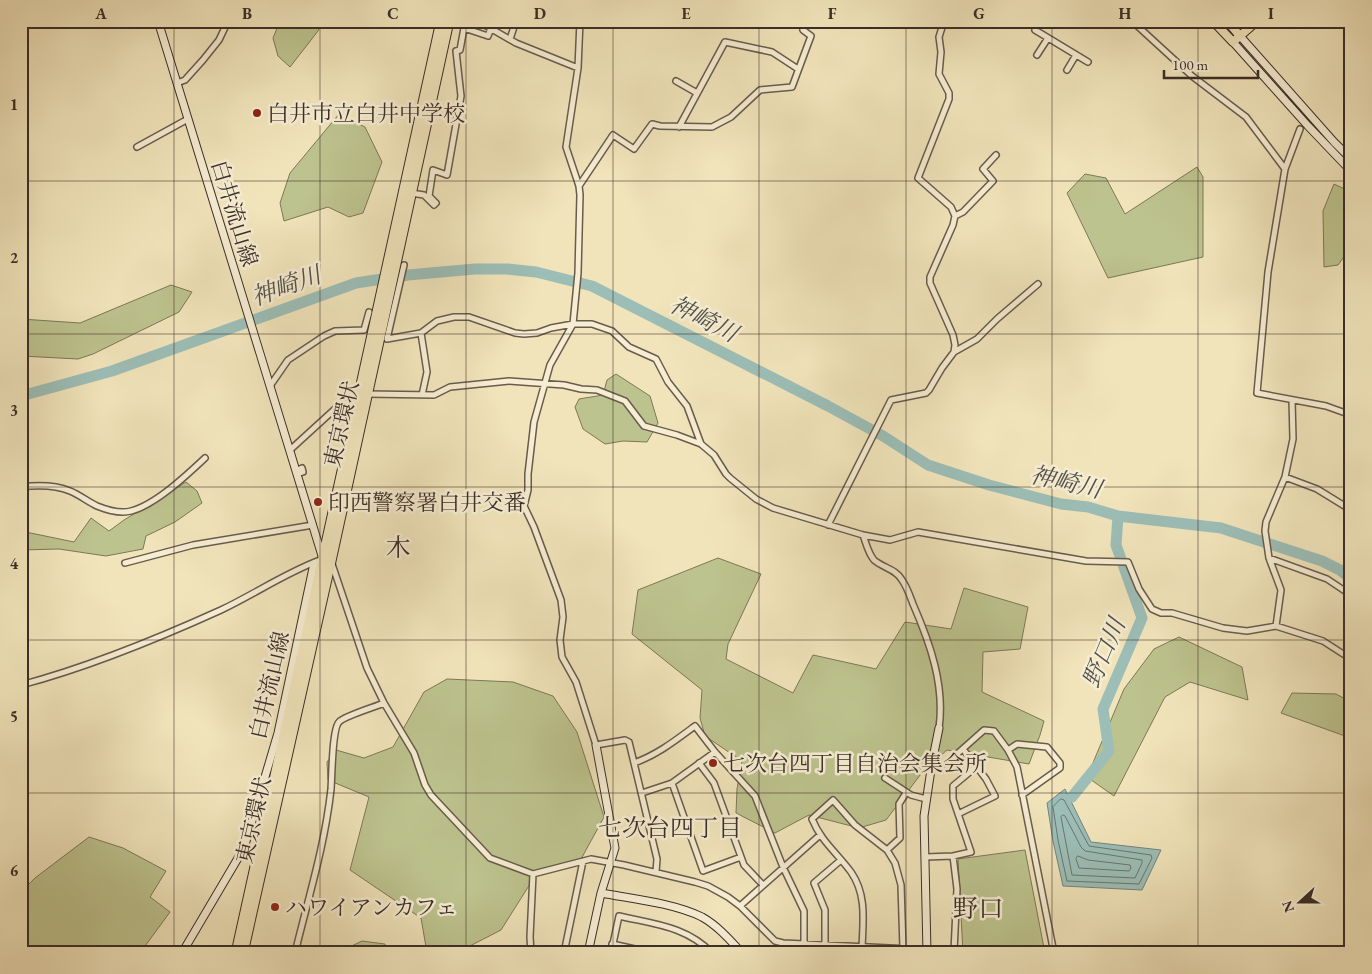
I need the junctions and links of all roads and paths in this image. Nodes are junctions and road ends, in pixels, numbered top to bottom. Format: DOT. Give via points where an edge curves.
graph roads {
  1 [pos="158,21"];
  2 [pos="228,21"];
  3 [pos="441,21"];
  4 [pos="449,21"];
  5 [pos="478,21"];
  6 [pos="516,21"];
  7 [pos="580,21"];
  8 [pos="802,21"];
  9 [pos="944,21"];
  10 [pos="1040,21"];
  11 [pos="1132,21"];
  12 [pos="1213,21"];
  13 [pos="1227,21"];
  14 [pos="1256,21"];
  15 [pos="491,28"];
  16 [pos="1240,36"];
  17 [pos="1048,38"];
  18 [pos="510,39"];
  19 [pos="1233,42"];
  20 [pos="1038,55"];
  21 [pos="1076,55"];
  22 [pos="1088,62"];
  23 [pos="578,68"];
  24 [pos="798,69"];
  25 [pos="1067,70"];
  26 [pos="676,81"];
  27 [pos="177,83"];
  28 [pos="697,93"];
  29 [pos="188,119"];
  30 [pos="679,127"];
  31 [pos="1300,129"];
  32 [pos="137,147"];
  33 [pos="996,155"];
  34 [pos="1351,159"];
  35 [pos="1285,169"];
  36 [pos="1351,172"];
  37 [pos="579,186"];
  38 [pos="411,193"];
  39 [pos="955,216"];
  40 [pos="396,265"];
  41 [pos="1038,284"];
  42 [pos="386,287"];
  43 [pos="369,312"];
  44 [pos="573,324"];
  45 [pos="421,334"];
  46 [pos="954,352"];
  47 [pos="545,384"];
  48 [pos="270,386"];
  49 [pos="368,394"];
  50 [pos="422,395"];
  51 [pos="358,398"];
  52 [pos="1292,400"];
  53 [pos="1351,415"];
  54 [pos="701,444"];
  55 [pos="290,450"];
  56 [pos="205,458"];
  57 [pos="1285,477"];
  58 [pos="21,487"];
  59 [pos="1351,510"];
  60 [pos="313,525"];
  61 [pos="828,525"];
  62 [pos="863,535"];
  63 [pos="1269,558"];
  64 [pos="327,560"];
  65 [pos="125,563"];
  66 [pos="1351,595"];
  67 [pos="1276,626"];
  68 [pos="1351,648"];
  69 [pos="1348,657"];
  70 [pos="21,686"];
  71 [pos="384,703"];
  72 [pos="939,728"];
  73 [pos="596,745"];
  74 [pos="962,749"];
  75 [pos="1008,750"];
  76 [pos="715,752"];
  77 [pos="634,763"];
  78 [pos="699,763"];
  79 [pos="932,763"];
  80 [pos="976,766"];
  81 [pos="885,778"];
  82 [pos="672,783"];
  83 [pos="642,793"];
  84 [pos="906,793"];
  85 [pos="1022,795"];
  86 [pos="926,799"];
  87 [pos="958,814"];
  88 [pos="820,835"];
  89 [pos="887,850"];
  90 [pos="242,855"];
  91 [pos="953,856"];
  92 [pos="741,857"];
  93 [pos="925,857"];
  94 [pos="260,859"];
  95 [pos="841,860"];
  96 [pos="583,861"];
  97 [pos="610,862"];
  98 [pos="783,867"];
  99 [pos="656,872"];
  100 [pos="533,874"];
  101 [pos="763,885"];
  102 [pos="601,893"];
  103 [pos="740,906"];
  104 [pos="612,944"];
  105 [pos="804,944"];
  106 [pos="825,945"];
  107 [pos="862,948"];
  108 [pos="902,949"];
  109 [pos="927,951"];
  110 [pos="741,952"];
  111 [pos="182,953"];
  112 [pos="236,953"];
  113 [pos="243,953"];
  114 [pos="295,953"];
  115 [pos="531,953"];
  116 [pos="564,953"];
  117 [pos="588,953"];
  118 [pos="611,953"];
  119 [pos="654,953"];
  120 [pos="712,953"];
  121 [pos="1054,953"];
  1 -- 27 [label="main road, 白井流山線"];
  2 -- 27 [label="street" via="219,40 203,60 185,80"];
  3 -- 40 [label="highway, 東京環状"];
  4 -- 38 [label="highway, 東京環状"];
  5 -- 15 [label="street"];
  6 -- 18 [label="street"];
  7 -- 23 [label="street"];
  8 -- 24 [label="street" via="802,30 812,36"];
  9 -- 39 [label="street" via="939,37 939,74 949,93 949,100 918,178 951,207"];
  10 -- 17 [label="street" via="1035,30"];
  11 -- 35 [label="street" via="1192,76 1246,117"];
  12 -- 19 [label="main road"];
  13 -- 16 [label="main road"];
  14 -- 16 [label="main road"];
  15 -- 18 [label="street"];
  15 -- 38 [label="street" via="488,36 464,28 460,50 456,51 461,96 447,175 433,170 429,196 436,203 434,205 424,195"];
  16 -- 19 [label="main road"];
  16 -- 34 [label="main road"];
  17 -- 20 [label="street"];
  17 -- 21 [label="street"];
  18 -- 23 [label="street"];
  19 -- 36 [label="main road"];
  21 -- 22 [label="street"];
  21 -- 25 [label="street"];
  23 -- 37 [label="street" via="566,147"];
  24 -- 28 [label="street" via="772,52 725,42"];
  24 -- 30 [label="street" via="792,87 760,90 731,117 712,127"];
  26 -- 28 [label="street"];
  27 -- 29 [label="main road, 白井流山線"];
  28 -- 30 [label="street"];
  29 -- 32 [label="street"];
  29 -- 48 [label="main road, 白井流山線"];
  30 -- 37 [label="street" via="652,124 634,149 613,136"];
  31 -- 35 [label="street"];
  33 -- 39 [label="street" via="983,169 993,181"];
  35 -- 52 [label="street" via="1268,272 1257,394"];
  37 -- 44 [label="street" via="578,273"];
  38 -- 40 [label="highway, 東京環状"];
  39 -- 46 [label="street" via="930,277 954,340"];
  40 -- 42 [label="highway, 東京環状"];
  40 -- 45 [label="street" via="400,286 388,339"];
  41 -- 46 [label="street" via="977,339"];
  42 -- 49 [label="highway, 東京環状"];
  42 -- 51 [label="highway, 東京環状"];
  43 -- 48 [label="street" via="364,330 336,331 324,336 288,360"];
  44 -- 45 [label="street" via="524,334 469,317 454,317 437,321"];
  44 -- 47 [label="street" via="550,365"];
  44 -- 54 [label="street" via="592,324 612,330 629,347 656,359 668,382 687,406"];
  45 -- 50 [label="street" via="427,372"];
  46 -- 61 [label="street" via="930,390 892,400"];
  47 -- 50 [label="street" via="500,382 450,387 434,396"];
  47 -- 54 [label="street" via="597,390 625,401 644,426"];
  47 -- 73 [label="street" via="534,422 524,506 561,600 562,657 576,682"];
  48 -- 55 [label="main road, 白井流山線"];
  49 -- 50 [label="street"];
  49 -- 51 [label="street"];
  49 -- 64 [label="highway, 東京環状"];
  51 -- 55 [label="street" via="336,408"];
  51 -- 64 [label="highway, 東京環状"];
  52 -- 53 [label="street" via="1326,406"];
  52 -- 57 [label="street" via="1292,439"];
  54 -- 61 [label="street" via="714,454 726,474 756,499 773,508"];
  55 -- 60 [label="main road, 白井流山線"];
  56 -- 58 [label="street" via="145,506 131,511 111,511 57,487"];
  57 -- 59 [label="street" via="1317,489"];
  57 -- 63 [label="street" via="1266,522"];
  60 -- 64 [label="main road, 白井流山線"];
  60 -- 65 [label="street" via="193,545"];
  61 -- 62 [label="street"];
  62 -- 67 [label="street" via="890,540 918,532 1086,561 1128,562 1139,590 1152,609 1223,628 1247,631"];
  62 -- 72 [label="street" via="875,560 903,580 920,619 940,690"];
  63 -- 66 [label="street" via="1327,579"];
  63 -- 67 [label="street" via="1281,590"];
  64 -- 70 [label="street" via="297,568 221,610 71,670"];
  64 -- 71 [label="street" via="367,668"];
  64 -- 90 [label="main road, 白井流山線" via="313,568 278,733"];
  64 -- 94 [label="highway, 東京環状"];
  67 -- 69 [label="street" via="1323,641"];
  68 -- 69 [label="street"];
  71 -- 100 [label="street" via="414,752 431,795 490,858"];
  71 -- 114 [label="street" via="342,719 336,725 324,836"];
  72 -- 79 [label="main road"];
  73 -- 77 [label="street" via="625,740 629,742"];
  73 -- 97 [label="main road" via="615,848"];
  74 -- 75 [label="street" via="984,730 994,731"];
  74 -- 79 [label="street" via="948,762"];
  74 -- 80 [label="street"];
  75 -- 85 [label="street" via="1017,767"];
  75 -- 85 [label="street" via="1018,744 1047,747 1060,763 1060,768"];
  76 -- 77 [label="street" via="695,726 669,746"];
  76 -- 78 [label="street"];
  76 -- 98 [label="street" via="755,796"];
  77 -- 83 [label="street"];
  78 -- 82 [label="street"];
  78 -- 92 [label="street" via="714,783"];
  79 -- 86 [label="main road"];
  80 -- 87 [label="street" via="953,786"];
  80 -- 87 [label="street" via="995,796"];
  81 -- 84 [label="street"];
  82 -- 83 [label="street"];
  82 -- 92 [label="street" via="703,871"];
  83 -- 99 [label="street" via="658,859"];
  84 -- 86 [label="street"];
  84 -- 89 [label="street" via="899,804 900,838"];
  85 -- 121 [label="street"];
  86 -- 93 [label="main road"];
  87 -- 91 [label="street" via="971,852"];
  88 -- 89 [label="street" via="812,818 833,800 855,825"];
  88 -- 95 [label="street"];
  88 -- 98 [label="street"];
  89 -- 108 [label="street" via="895,863 901,885"];
  90 -- 94 [label="main road"];
  90 -- 111 [label="main road, 白井流山線"];
  91 -- 93 [label="street"];
  91 -- 109 [label="street" via="957,888 954,951"];
  92 -- 101 [label="street" via="744,865"];
  93 -- 109 [label="main road"];
  94 -- 112 [label="highway, 東京環状"];
  94 -- 113 [label="highway, 東京環状"];
  95 -- 106 [label="street" via="814,884 825,910"];
  95 -- 107 [label="street" via="855,880 862,899"];
  96 -- 97 [label="street"];
  96 -- 100 [label="street"];
  96 -- 116 [label="street"];
  97 -- 99 [label="street"];
  97 -- 102 [label="main road"];
  98 -- 101 [label="street"];
  98 -- 105 [label="street" via="804,911"];
  99 -- 103 [label="street" via="708,886"];
  100 -- 115 [label="street"];
  101 -- 103 [label="street"];
  102 -- 110 [label="main road" via="678,908 697,915 722,931"];
  102 -- 117 [label="main road"];
  103 -- 105 [label="street" via="775,941"];
  104 -- 118 [label="street"];
  104 -- 119 [label="street"];
  104 -- 120 [label="street" via="619,916 688,933"];
  105 -- 106 [label="street"];
  106 -- 107 [label="street"];
  107 -- 108 [label="street"];
  108 -- 109 [label="street"];
}
